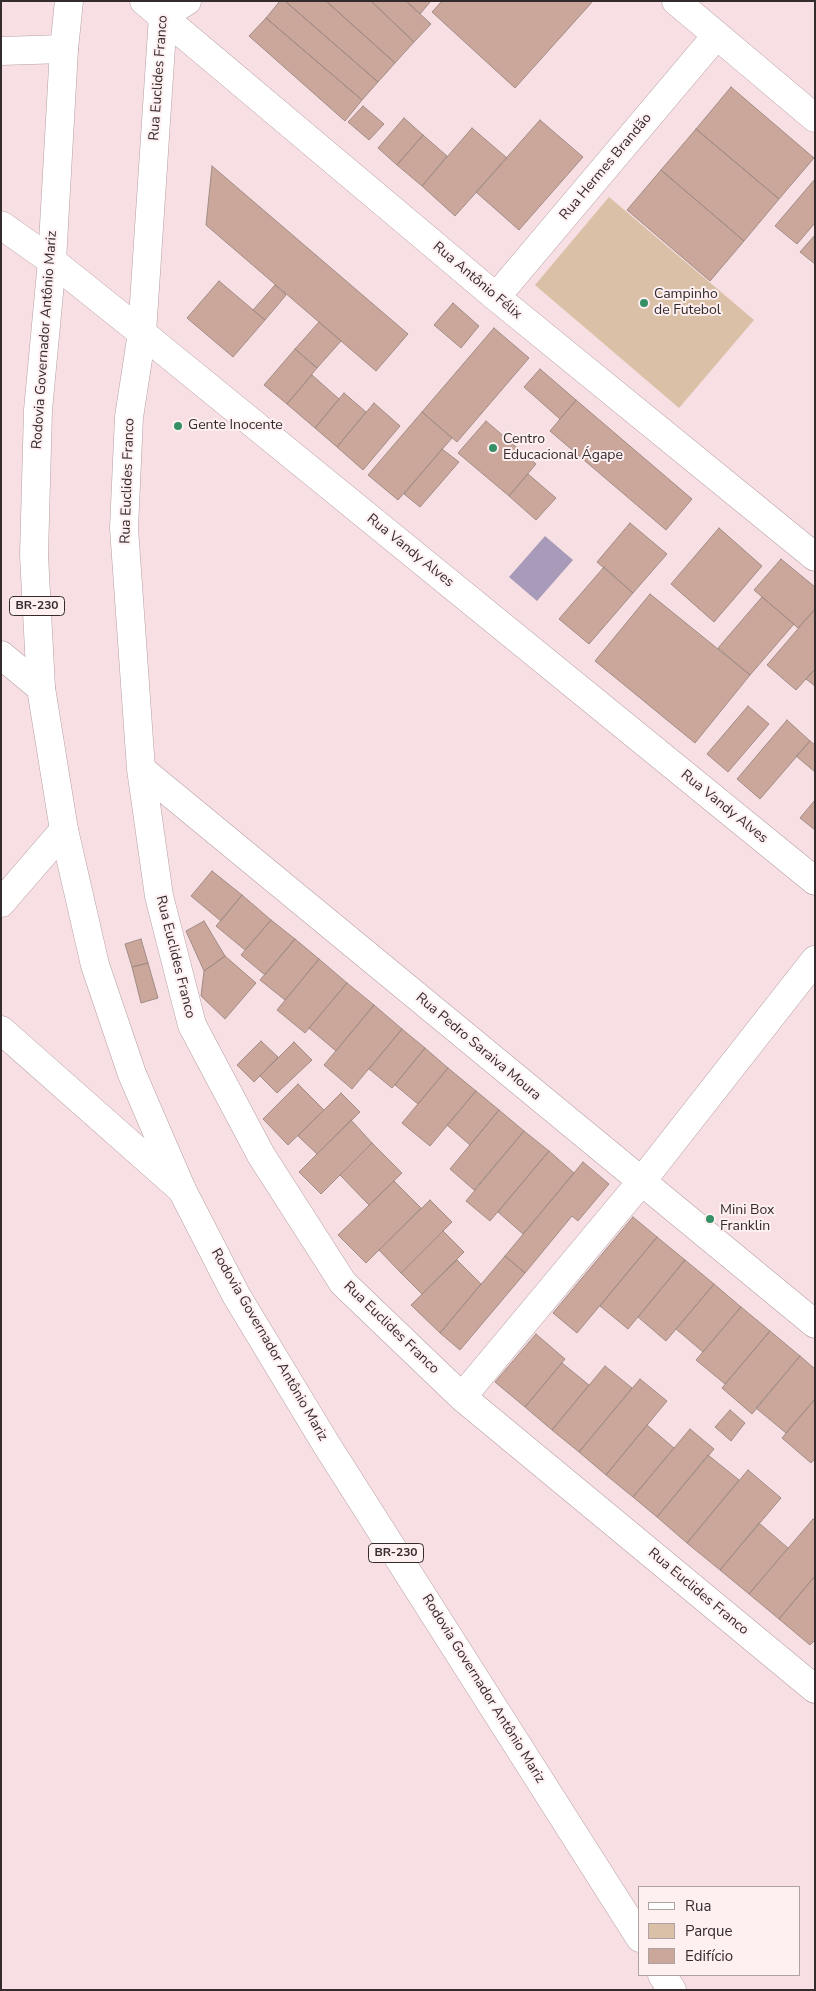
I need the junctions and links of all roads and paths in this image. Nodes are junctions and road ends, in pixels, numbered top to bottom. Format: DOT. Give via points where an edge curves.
graph roads {
  1 [pos="69,1"];
  2 [pos="187,1"];
  3 [pos="676,1"];
  4 [pos="157,6"];
  5 [pos="716,36"];
  6 [pos="64,48"];
  7 [pos="1,51"];
  8 [pos="815,118"];
  9 [pos="1,225"];
  10 [pos="52,261"];
  11 [pos="496,298"];
  12 [pos="142,332"];
  13 [pos="815,557"];
  14 [pos="1,655"];
  15 [pos="41,688"];
  16 [pos="141,769"];
  17 [pos="64,830"];
  18 [pos="815,881"];
  19 [pos="1,903"];
  20 [pos="815,960"];
  21 [pos="1,1030"];
  22 [pos="641,1182"];
  23 [pos="182,1190"];
  24 [pos="815,1324"];
  25 [pos="462,1397"];
  26 [pos="815,1688"];
  27 [pos="638,1935"];
  28 [pos="663,1976"];
  29 [pos="672,1990"];
  1 -- 6 [label="main road, Rodovia Governador Antônio Mariz / BR-230"];
  2 -- 4 [label="main road"];
  3 -- 5 [label="main road"];
  4 -- 11 [label="main road, Rua Antônio Félix"];
  4 -- 12 [label="main road, Rua Euclides Franco"];
  5 -- 8 [label="main road"];
  5 -- 11 [label="main road, Rua Hermes Brandão"];
  6 -- 7 [label="main road"];
  6 -- 10 [label="main road, Rodovia Governador Antônio Mariz / BR-230"];
  9 -- 10 [label="main road, Rua Vandy Alves"];
  10 -- 12 [label="main road, Rua Vandy Alves"];
  10 -- 15 [label="main road, Rodovia Governador Antônio Mariz / BR-230" via="38,410 34,556"];
  11 -- 13 [label="main road, Rua Antônio Félix"];
  12 -- 16 [label="main road, Rua Euclides Franco" via="129,417 124,528"];
  12 -- 18 [label="main road, Rua Vandy Alves"];
  14 -- 15 [label="main road"];
  15 -- 17 [label="main road, Rodovia Governador Antônio Mariz / BR-230"];
  16 -- 22 [label="main road, Rua Pedro Saraiva Moura"];
  16 -- 25 [label="main road, Rua Euclides Franco" via="159,896 192,1025 261,1155 343,1283"];
  17 -- 19 [label="main road"];
  17 -- 23 [label="main road, Rodovia Governador Antônio Mariz / BR-230" via="95,965 132,1074"];
  20 -- 22 [label="main road"];
  21 -- 23 [label="main road"];
  22 -- 24 [label="main road, Rua Pedro Saraiva Moura"];
  22 -- 25 [label="main road"];
  23 -- 27 [label="main road, Rodovia Governador Antônio Mariz / BR-230" via="236,1295 326,1444"];
  25 -- 26 [label="main road, Rua Euclides Franco"];
  28 -- 29 [label="main road"];
}
